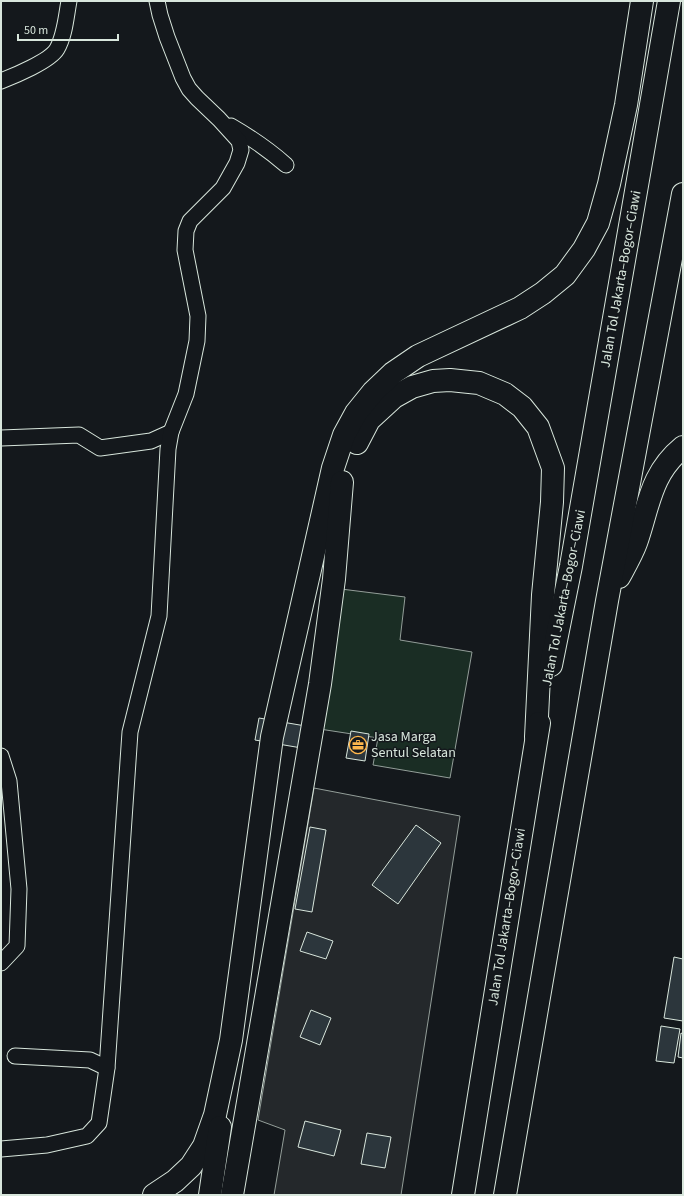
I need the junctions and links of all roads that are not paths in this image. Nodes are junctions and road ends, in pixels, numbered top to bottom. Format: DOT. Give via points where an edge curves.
graph roads {
  1 [pos="69,1"];
  2 [pos="157,1"];
  3 [pos="642,1"];
  4 [pos="669,1"];
  5 [pos="1,81"];
  6 [pos="219,119"];
  7 [pos="286,166"];
  8 [pos="683,194"];
  9 [pos="171,432"];
  10 [pos="1,438"];
  11 [pos="683,447"];
  12 [pos="607,601"];
  13 [pos="536,737"];
  14 [pos="1,756"];
  15 [pos="1,963"];
  16 [pos="231,1040"];
  17 [pos="15,1056"];
  18 [pos="107,1068"];
  19 [pos="1,1149"];
  20 [pos="236,1191"];
  21 [pos="154,1195"];
  22 [pos="210,1195"];
  23 [pos="463,1195"];
  24 [pos="505,1195"];
  1 -- 5 [label="street" via="64,31 57,50 41,62"];
  2 -- 6 [label="street" via="167,37 183,78 189,89"];
  3 -- 16 [label="highway" via="626,105 609,184 598,223 584,250 565,275 520,308 418,356 393,372 356,413 344,435 334,468 272,737"];
  4 -- 13 [label="highway, Jalan Tol Jakarta–Bogor–Ciawi" via="573,558"];
  6 -- 7 [label="street" via="276,156"];
  6 -- 9 [label="street" via="239,142 241,150 223,188 190,221 186,231 185,250 198,316 197,341 186,394"];
  8 -- 12 [label="highway"];
  9 -- 10 [label="street" via="151,441 100,448 78,436"];
  9 -- 18 [label="street" via="158,616 130,732"];
  11 -- 12 [label="highway" via="658,475 648,498 636,544"];
  12 -- 24 [label="highway"];
  13 -- 20 [label="highway" via="553,468 538,428 522,407 505,394 479,383 450,380 412,387 394,397 369,420 353,451 341,484 334,579 320,684"];
  13 -- 23 [label="highway, Jalan Tol Jakarta–Bogor–Ciawi"];
  14 -- 15 [label="street" via="9,781 19,889 17,946"];
  16 -- 21 [label="highway" via="215,1115 204,1146 191,1166"];
  16 -- 22 [label="highway"];
  17 -- 18 [label="street" via="90,1060"];
  18 -- 19 [label="street" via="99,1123 87,1136 47,1145"];
}
